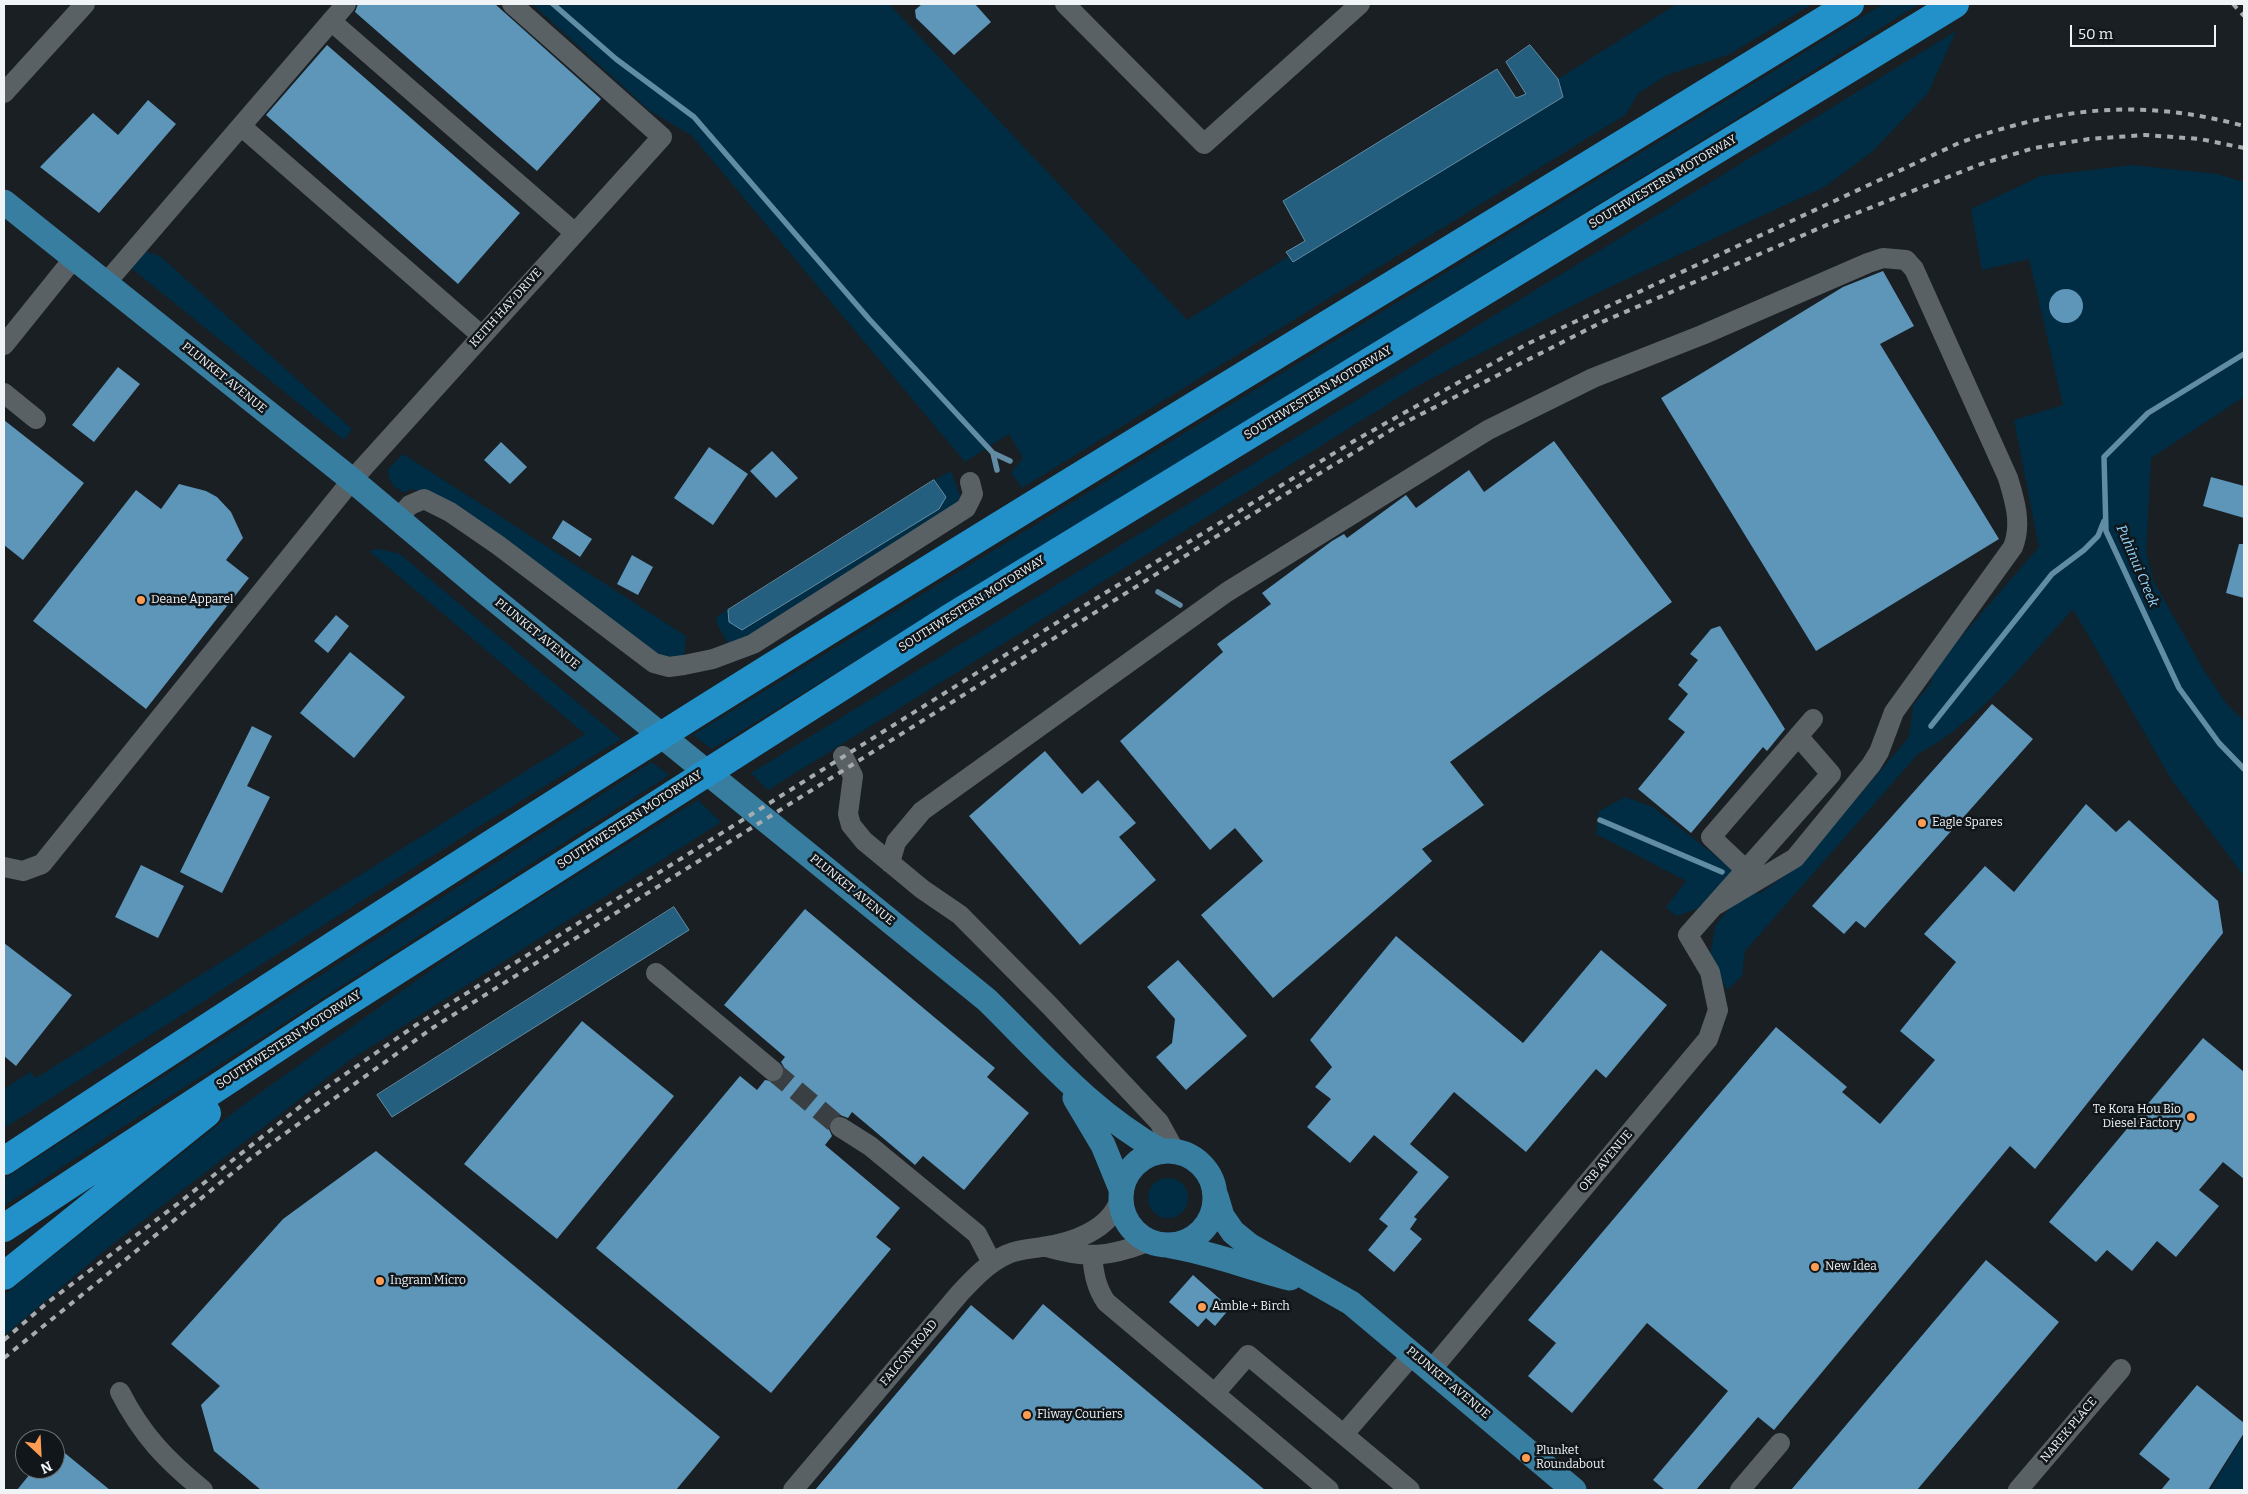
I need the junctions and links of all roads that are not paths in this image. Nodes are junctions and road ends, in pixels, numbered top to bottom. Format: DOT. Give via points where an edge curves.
graph roads {
  1 [pos="85,4"];
  2 [pos="346,4"];
  3 [pos="512,4"];
  4 [pos="1360,4"];
  5 [pos="1850,4"];
  6 [pos="1955,4"];
  7 [pos="1067,5"];
  8 [pos="331,21"];
  9 [pos="4,93"];
  10 [pos="241,126"];
  11 [pos="4,202"];
  12 [pos="574,233"];
  13 [pos="74,258"];
  14 [pos="106,283"];
  15 [pos="482,336"];
  16 [pos="4,345"];
  17 [pos="4,393"];
  18 [pos="36,419"];
  19 [pos="352,480"];
  20 [pos="970,482"];
  21 [pos="398,518"];
  22 [pos="1813,719"];
  23 [pos="1798,736"];
  24 [pos="843,756"];
  25 [pos="890,863"];
  26 [pos="4,866"];
  27 [pos="1747,871"];
  28 [pos="1716,906"];
  29 [pos="656,974"];
  30 [pos="324,1017"];
  31 [pos="773,1072"];
  32 [pos="1062,1077"];
  33 [pos="840,1127"];
  34 [pos="1168,1151"];
  35 [pos="4,1161"];
  36 [pos="1121,1194"];
  37 [pos="1216,1196"];
  38 [pos="4,1228"];
  39 [pos="1160,1244"];
  40 [pos="1044,1247"];
  41 [pos="1092,1256"];
  42 [pos="992,1263"];
  43 [pos="4,1276"];
  44 [pos="1317,1285"];
  45 [pos="1423,1361"];
  46 [pos="2121,1369"];
  47 [pos="120,1392"];
  48 [pos="1215,1393"];
  49 [pos="1344,1434"];
  50 [pos="1780,1443"];
  51 [pos="203,1490"];
  52 [pos="793,1490"];
  53 [pos="1329,1490"];
  54 [pos="1410,1490"];
  55 [pos="1574,1490"];
  56 [pos="1740,1490"];
  57 [pos="2018,1490"];
  1 -- 9 [label="street"];
  2 -- 8 [label="street"];
  3 -- 12 [label="street, KEITH HAY DRIVE" via="662,138"];
  4 -- 7 [label="street" via="1204,144"];
  5 -- 35 [label="highway" via="693,716"];
  6 -- 30 [label="highway, SOUTHWESTERN MOTORWAY" via="951,617"];
  8 -- 10 [label="street"];
  8 -- 12 [label="street"];
  10 -- 14 [label="street"];
  10 -- 15 [label="street"];
  11 -- 13 [label="main road, PLUNKET AVENUE"];
  12 -- 15 [label="street, KEITH HAY DRIVE"];
  13 -- 14 [label="main road, PLUNKET AVENUE"];
  13 -- 16 [label="street"];
  14 -- 19 [label="main road, PLUNKET AVENUE"];
  15 -- 19 [label="street, KEITH HAY DRIVE"];
  17 -- 18 [label="street"];
  19 -- 21 [label="main road, PLUNKET AVENUE"];
  19 -- 26 [label="street, KEITH HAY DRIVE" via="42,864 24,871"];
  20 -- 21 [label="street" via="973,494 966,508 753,644 712,659 668,667 654,663 450,512 424,499 410,505"];
  21 -- 32 [label="main road, PLUNKET AVENUE" via="987,1000"];
  22 -- 23 [label="street"];
  23 -- 27 [label="street" via="1831,774"];
  23 -- 27 [label="street" via="1711,837"];
  24 -- 25 [label="street" via="853,776 848,814 851,825"];
  25 -- 28 [label="street" via="896,842 922,811 1227,592 1488,430 1593,378 1868,263 1883,258 1906,260 1914,269 2008,478 2015,502 2017,537 1894,712 1880,752 1808,843 1789,863"];
  25 -- 34 [label="street" via="960,916 1091,1048 1159,1122"];
  27 -- 28 [label="street"];
  28 -- 45 [label="street, ORB AVENUE" via="1688,936 1710,972 1718,1010 1708,1039"];
  29 -- 31 [label="street"];
  30 -- 38 [label="highway, SOUTHWESTERN MOTORWAY"];
  30 -- 43 [label="highway"];
  32 -- 34 [label="main road, PLUNKET AVENUE" via="1114,1122"];
  32 -- 36 [label="main road, PLUNKET AVENUE" via="1104,1145"];
  33 -- 42 [label="street" via="870,1146 977,1234"];
  34 -- 36 [label="main road" via="1147,1156 1135,1164 1126,1176"];
  34 -- 37 [label="main road" via="1191,1156 1204,1166"];
  36 -- 39 [label="main road" via="1122,1212 1128,1224 1137,1234"];
  36 -- 40 [label="street, FALCON ROAD" via="1110,1218 1092,1231"];
  37 -- 39 [label="main road" via="1208,1224 1198,1235 1186,1243"];
  37 -- 44 [label="main road, PLUNKET AVENUE" via="1222,1216 1233,1232"];
  39 -- 41 [label="street, FALCON ROAD"];
  39 -- 44 [label="main road, PLUNKET AVENUE" via="1201,1251"];
  40 -- 41 [label="street, FALCON ROAD"];
  40 -- 42 [label="street, FALCON ROAD" via="1017,1250"];
  41 -- 48 [label="street" via="1094,1279 1106,1302"];
  42 -- 52 [label="street, FALCON ROAD" via="960,1293"];
  44 -- 45 [label="main road, PLUNKET AVENUE" via="1351,1303"];
  45 -- 49 [label="street, ORB AVENUE"];
  45 -- 55 [label="main road, PLUNKET AVENUE"];
  46 -- 57 [label="street, NAREK PLACE"];
  47 -- 51 [label="street" via="134,1420 151,1442"];
  48 -- 49 [label="street" via="1248,1355"];
  48 -- 53 [label="street"];
  49 -- 54 [label="street"];
  50 -- 56 [label="street"];
}
